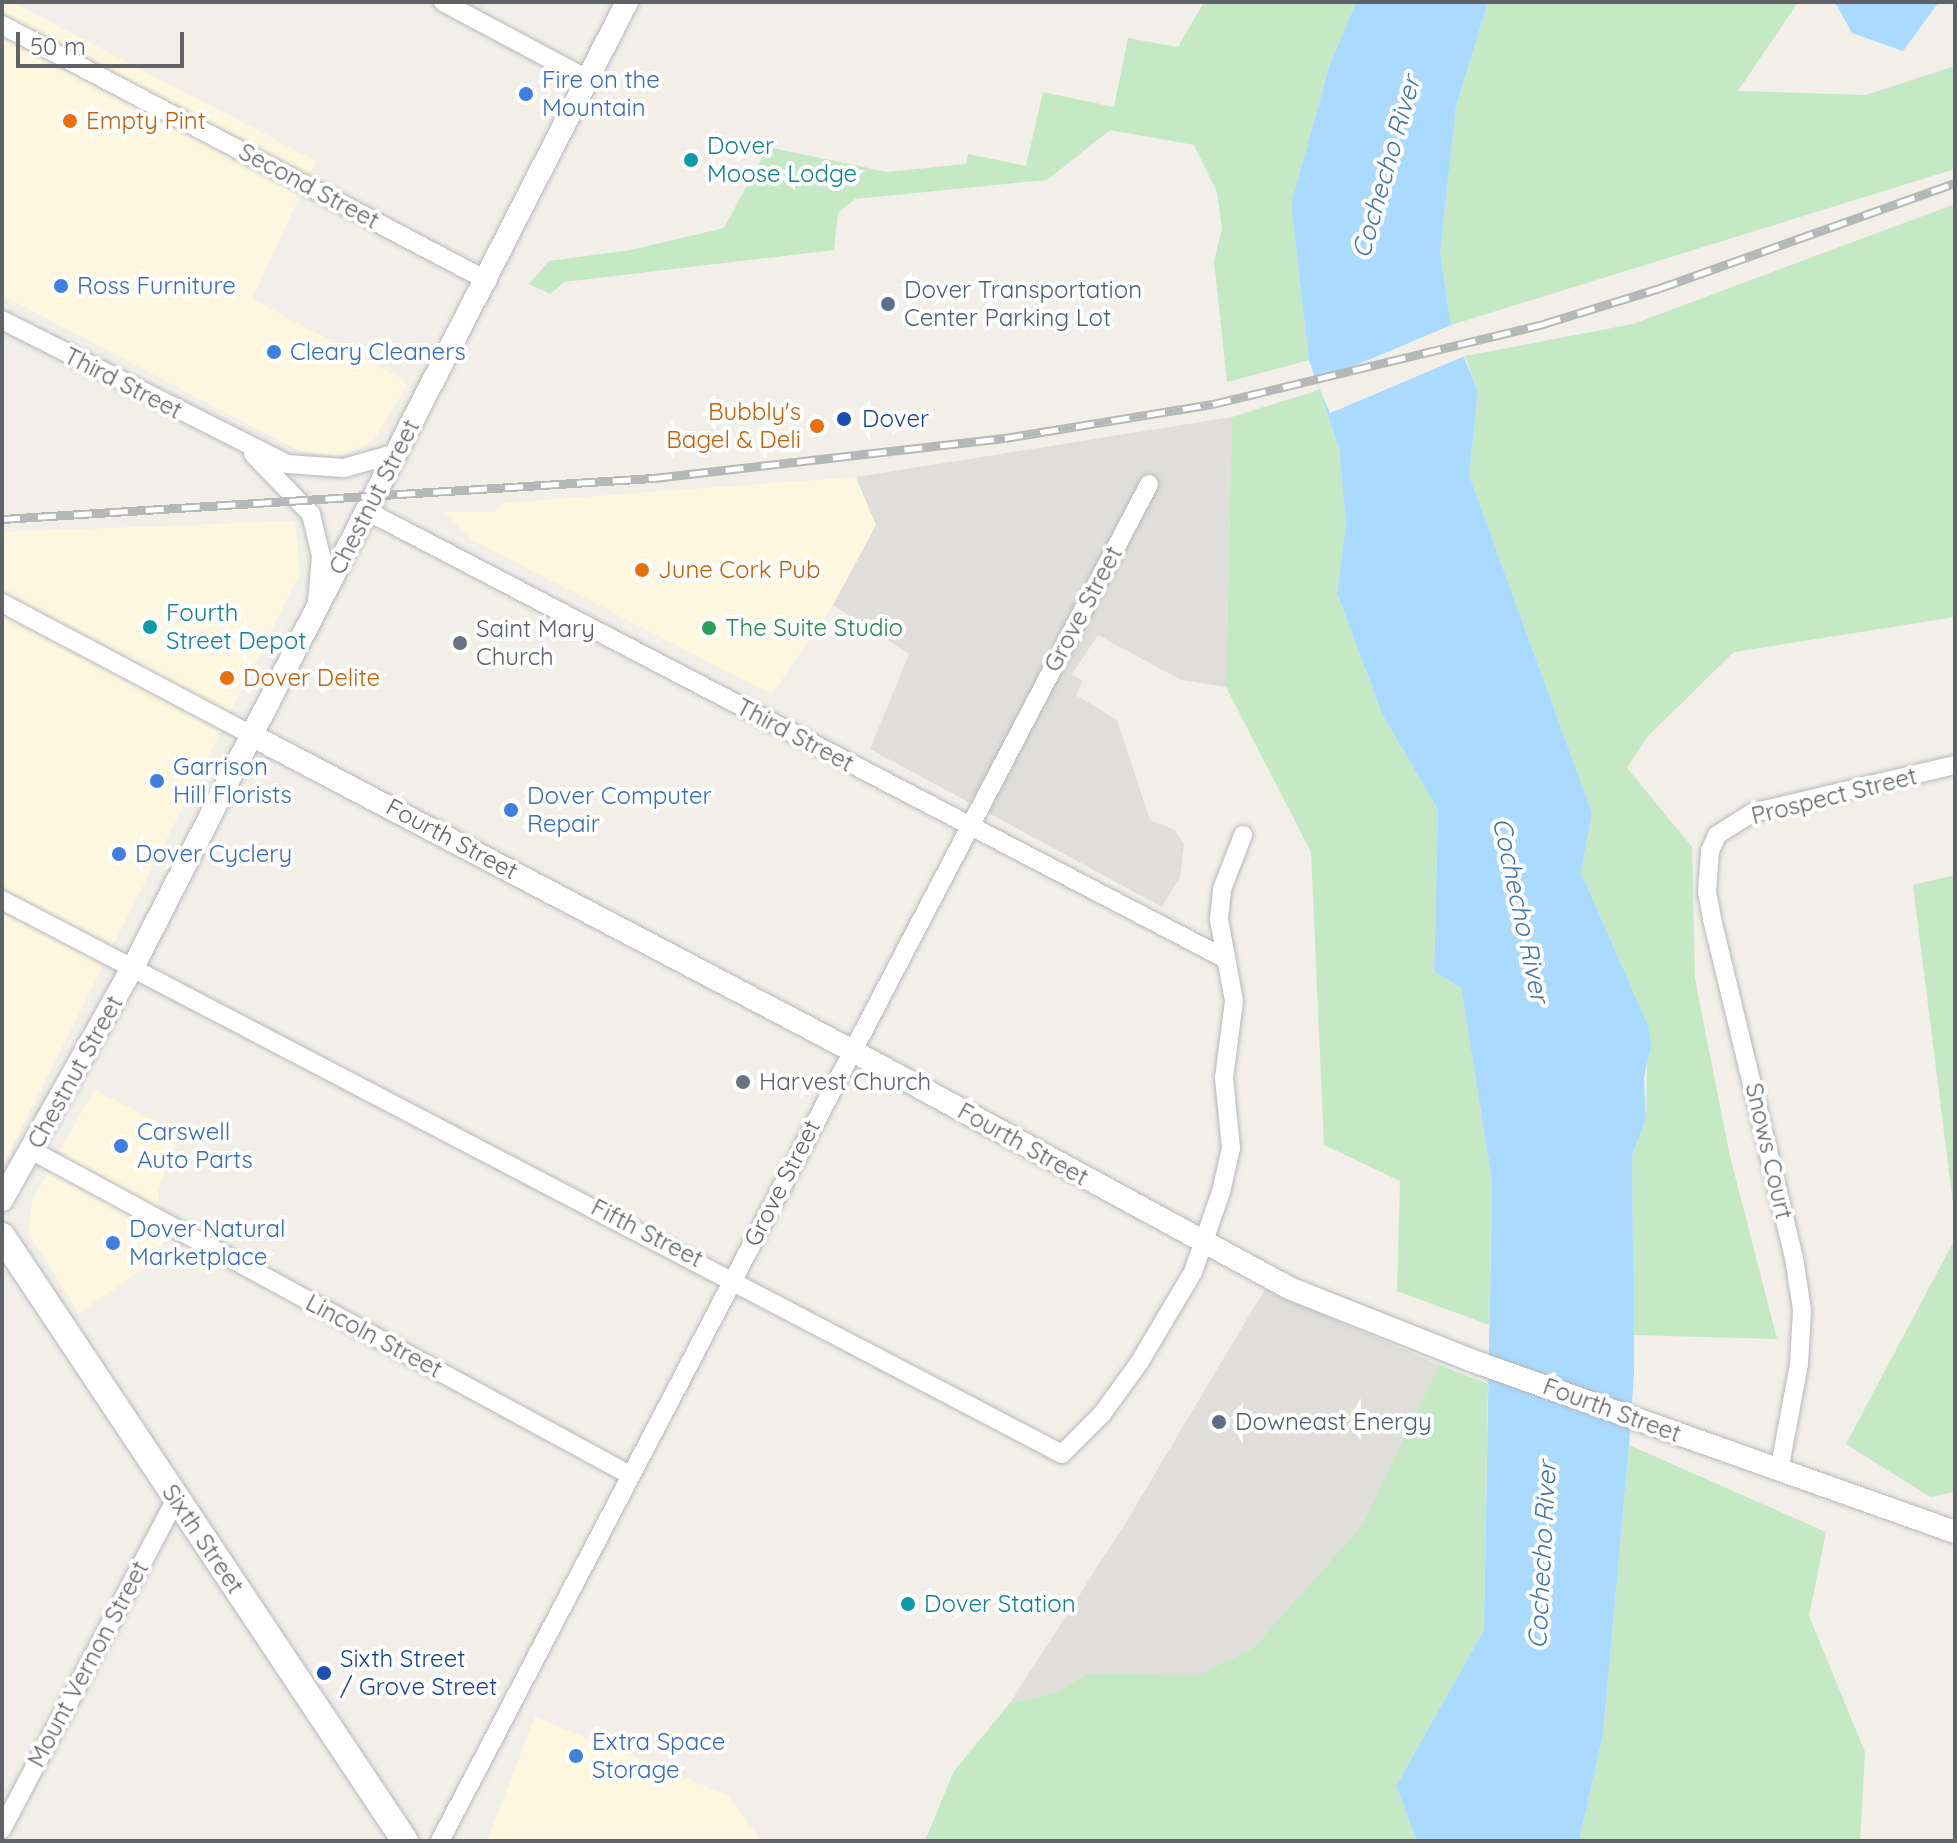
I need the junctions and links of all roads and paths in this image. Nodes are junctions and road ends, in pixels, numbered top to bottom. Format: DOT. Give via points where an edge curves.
graph roads {
  1 [pos="443,2"];
  2 [pos="627,2"];
  3 [pos="2,25"];
  4 [pos="591,81"];
  5 [pos="488,281"];
  6 [pos="2,320"];
  7 [pos="245,447"];
  8 [pos="397,453"];
  9 [pos="1149,484"];
  10 [pos="367,511"];
  11 [pos="2,603"];
  12 [pos="317,609"];
  13 [pos="251,735"];
  14 [pos="1955,765"];
  15 [pos="969,827"];
  16 [pos="1243,835"];
  17 [pos="1717,835"];
  18 [pos="2,900"];
  19 [pos="1224,958"];
  20 [pos="133,967"];
  21 [pos="851,1050"];
  22 [pos="33,1151"];
  23 [pos="2,1200"];
  24 [pos="2,1236"];
  25 [pos="1205,1243"];
  26 [pos="733,1278"];
  27 [pos="1779,1471"];
  28 [pos="630,1475"];
  29 [pos="176,1499"];
  30 [pos="1955,1532"];
  31 [pos="2,1829"];
  32 [pos="405,1841"];
  33 [pos="440,1841"];
  1 -- 4 [label="street"];
  2 -- 4 [label="street, Chestnut Street"];
  3 -- 5 [label="street, Second Street"];
  4 -- 5 [label="street, Chestnut Street"];
  5 -- 8 [label="street, Chestnut Street"];
  6 -- 7 [label="street, Third Street"];
  7 -- 8 [label="street, Third Street" via="318,469"];
  7 -- 12 [label="street, Third Street" via="311,514 321,556"];
  8 -- 10 [label="street, Chestnut Street"];
  9 -- 15 [label="street, Grove Street"];
  10 -- 12 [label="street, Chestnut Street"];
  10 -- 15 [label="street, Third Street"];
  11 -- 13 [label="street, Fourth Street"];
  12 -- 13 [label="street, Chestnut Street"];
  13 -- 20 [label="street, Chestnut Street"];
  13 -- 21 [label="street, Fourth Street"];
  14 -- 17 [label="street, Prospect Street" via="1752,813"];
  15 -- 19 [label="street, Third Street"];
  15 -- 21 [label="street, Grove Street"];
  16 -- 19 [label="street" via="1222,889"];
  17 -- 27 [label="street, Snows Court" via="1710,851 1707,892 1802,1310 1799,1364"];
  18 -- 20 [label="street, Fifth Street"];
  19 -- 25 [label="street" via="1233,976 1234,1001 1224,1078 1231,1148"];
  20 -- 22 [label="street, Chestnut Street"];
  20 -- 26 [label="street, Fifth Street"];
  21 -- 25 [label="street, Fourth Street"];
  21 -- 26 [label="street, Grove Street"];
  22 -- 23 [label="street, Chestnut Street"];
  22 -- 28 [label="street, Lincoln Street"];
  24 -- 29 [label="main road, Sixth Street"];
  25 -- 26 [label="street, Fifth Street" via="1139,1363 1102,1414 1062,1454"];
  25 -- 27 [label="street, Fourth Street" via="1326,1305"];
  26 -- 28 [label="street, Grove Street"];
  27 -- 30 [label="street, Fourth Street"];
  28 -- 33 [label="street, Grove Street"];
  29 -- 31 [label="street, Mount Vernon Street"];
  29 -- 32 [label="main road, Sixth Street"];
}
